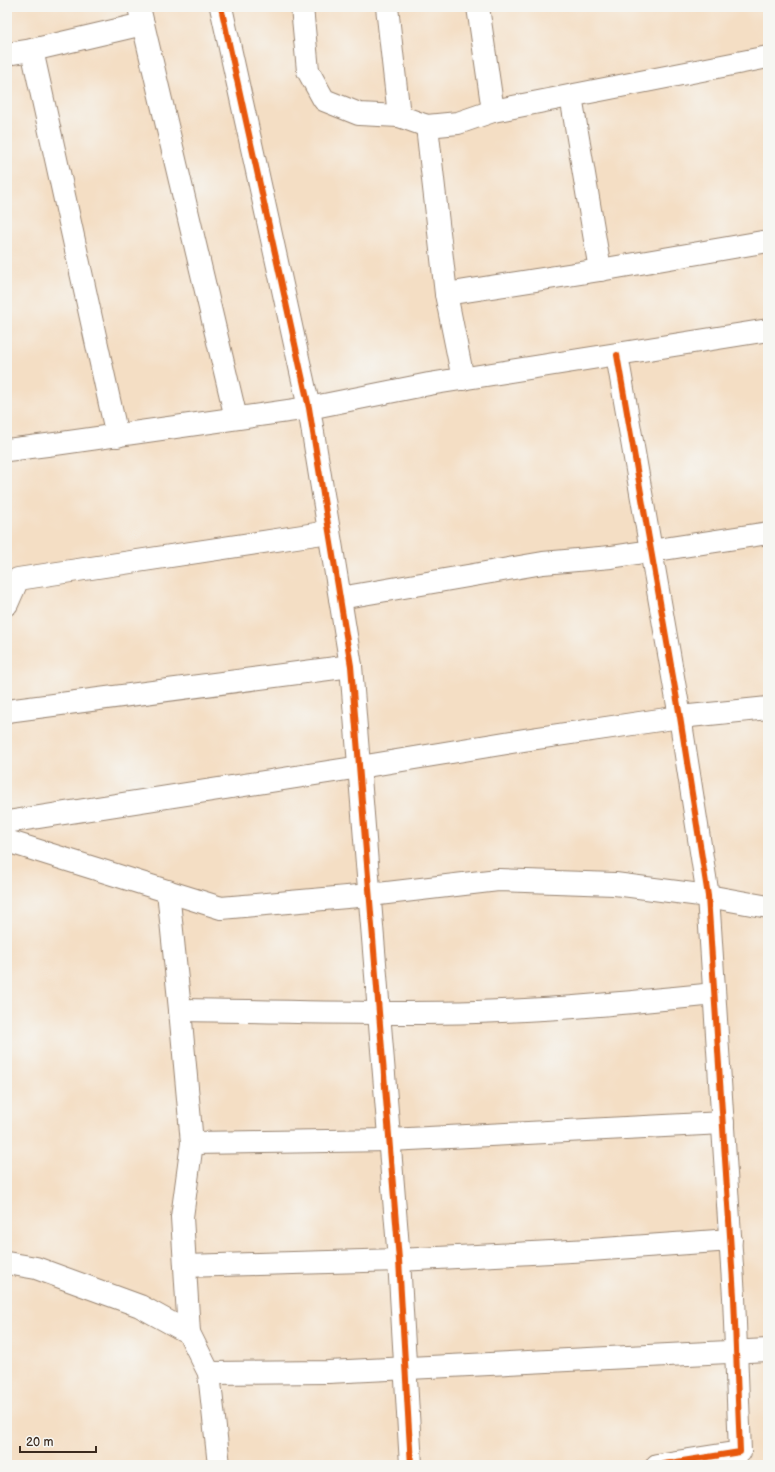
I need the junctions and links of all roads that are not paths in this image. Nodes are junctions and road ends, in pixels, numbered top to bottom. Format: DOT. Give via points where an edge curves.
graph roads {
  1 [pos="221,7"];
  2 [pos="302,7"];
  3 [pos="387,7"];
  4 [pos="478,7"];
  5 [pos="141,15"];
  6 [pos="32,50"];
  7 [pos="7,54"];
  8 [pos="768,58"];
  9 [pos="571,96"];
  10 [pos="493,111"];
  11 [pos="399,116"];
  12 [pos="427,126"];
  13 [pos="768,241"];
  14 [pos="600,270"];
  15 [pos="446,294"];
  16 [pos="768,330"];
  17 [pos="617,356"];
  18 [pos="463,379"];
  19 [pos="309,408"];
  20 [pos="236,418"];
  21 [pos="117,436"];
  22 [pos="7,450"];
  23 [pos="329,532"];
  24 [pos="768,532"];
  25 [pos="651,552"];
  26 [pos="340,598"];
  27 [pos="7,604"];
  28 [pos="351,666"];
  29 [pos="768,708"];
  30 [pos="7,711"];
  31 [pos="680,717"];
  32 [pos="360,767"];
  33 [pos="7,822"];
  34 [pos="7,842"];
  35 [pos="168,891"];
  36 [pos="370,895"];
  37 [pos="708,896"];
  38 [pos="768,907"];
  39 [pos="714,994"];
  40 [pos="180,1010"];
  41 [pos="380,1012"];
  42 [pos="723,1123"];
  43 [pos="390,1140"];
  44 [pos="192,1143"];
  45 [pos="731,1240"];
  46 [pos="400,1260"];
  47 [pos="7,1263"];
  48 [pos="185,1266"];
  49 [pos="189,1333"];
  50 [pos="768,1350"];
  51 [pos="736,1351"];
  52 [pos="406,1369"];
  53 [pos="209,1373"];
  54 [pos="219,1465"];
  55 [pos="411,1465"];
  56 [pos="657,1465"];
  1 -- 19 [label="street"];
  2 -- 11 [label="street" via="308,71 324,100 359,114"];
  3 -- 11 [label="street"];
  4 -- 10 [label="street"];
  5 -- 6 [label="street"];
  5 -- 20 [label="street"];
  6 -- 7 [label="street"];
  6 -- 21 [label="street"];
  8 -- 9 [label="street"];
  9 -- 10 [label="street"];
  9 -- 14 [label="street"];
  10 -- 12 [label="street" via="458,123"];
  11 -- 12 [label="street"];
  12 -- 15 [label="street"];
  13 -- 14 [label="street"];
  14 -- 15 [label="street"];
  15 -- 18 [label="street"];
  16 -- 17 [label="street"];
  17 -- 18 [label="street"];
  17 -- 25 [label="street"];
  18 -- 19 [label="street"];
  19 -- 20 [label="street"];
  19 -- 23 [label="street"];
  20 -- 21 [label="street"];
  21 -- 22 [label="street"];
  23 -- 26 [label="street"];
  23 -- 27 [label="street" via="18,579"];
  24 -- 25 [label="street"];
  25 -- 26 [label="street" via="543,563"];
  25 -- 31 [label="street"];
  26 -- 28 [label="street"];
  28 -- 30 [label="street"];
  28 -- 32 [label="street"];
  29 -- 31 [label="street"];
  31 -- 32 [label="street"];
  31 -- 37 [label="street"];
  32 -- 33 [label="street"];
  32 -- 36 [label="street"];
  34 -- 35 [label="street"];
  35 -- 36 [label="street" via="221,908"];
  35 -- 40 [label="street"];
  36 -- 37 [label="street" via="498,880 615,884"];
  36 -- 41 [label="street"];
  37 -- 38 [label="street"];
  37 -- 39 [label="street"];
  39 -- 41 [label="street" via="592,1006 476,1012"];
  39 -- 42 [label="street"];
  40 -- 41 [label="street"];
  40 -- 44 [label="street"];
  41 -- 43 [label="street"];
  42 -- 43 [label="street"];
  42 -- 45 [label="street"];
  43 -- 44 [label="street"];
  43 -- 46 [label="street"];
  44 -- 48 [label="street" via="182,1216"];
  45 -- 46 [label="street"];
  45 -- 51 [label="street"];
  46 -- 48 [label="street"];
  46 -- 52 [label="street"];
  47 -- 49 [label="street" via="36,1268 140,1306"];
  48 -- 49 [label="street"];
  49 -- 53 [label="street"];
  50 -- 51 [label="street"];
  51 -- 52 [label="street"];
  51 -- 56 [label="street" via="740,1452"];
  52 -- 53 [label="street"];
  52 -- 55 [label="street"];
  53 -- 54 [label="street"];
}
